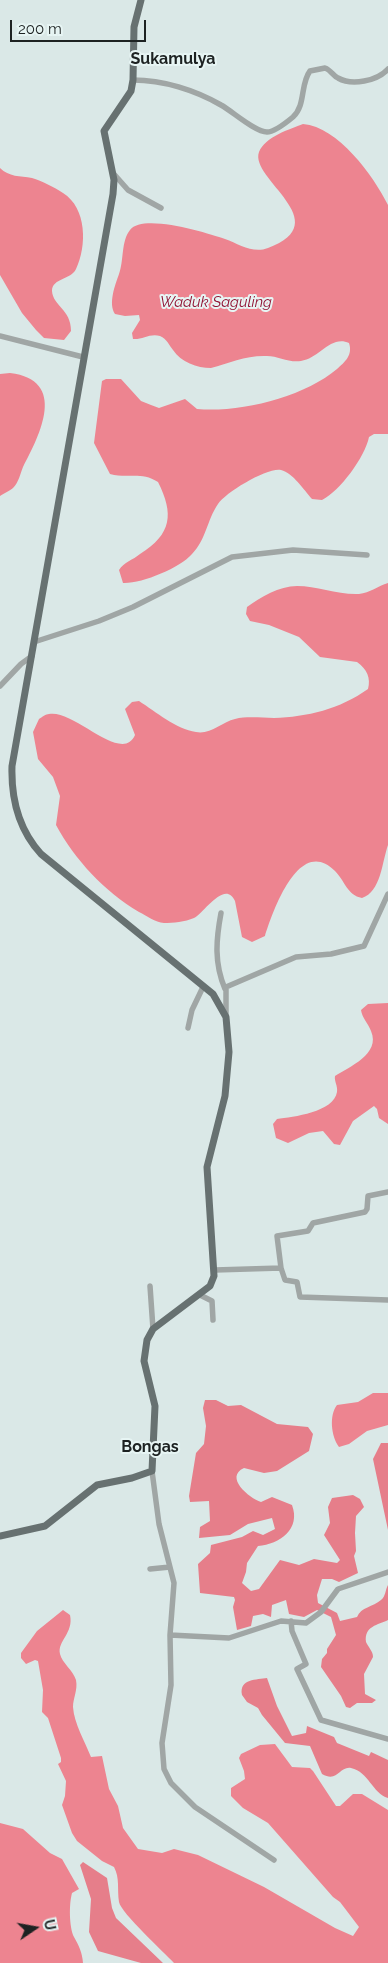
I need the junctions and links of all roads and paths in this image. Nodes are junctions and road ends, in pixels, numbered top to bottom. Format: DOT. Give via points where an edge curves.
graph roads {
  1 [pos="141,0"];
  2 [pos="388,69"];
  3 [pos="133,80"];
  4 [pos="111,171"];
  5 [pos="161,208"];
  6 [pos="0,336"];
  7 [pos="83,357"];
  8 [pos="367,555"];
  9 [pos="34,642"];
  10 [pos="32,656"];
  11 [pos="0,686"];
  12 [pos="388,894"];
  13 [pos="220,912"];
  14 [pos="203,987"];
  15 [pos="226,989"];
  16 [pos="226,1017"];
  17 [pos="188,1028"];
  18 [pos="388,1192"];
  19 [pos="281,1268"];
  20 [pos="214,1270"];
  21 [pos="150,1286"];
  22 [pos="200,1295"];
  23 [pos="388,1300"];
  24 [pos="213,1320"];
  25 [pos="153,1329"];
  26 [pos="152,1471"];
  27 [pos="0,1536"];
  28 [pos="170,1568"];
  29 [pos="150,1569"];
  30 [pos="388,1572"];
  31 [pos="291,1621"];
  32 [pos="170,1635"];
  33 [pos="388,1739"];
  34 [pos="274,1860"];
  1 -- 3 [label="main road" via="133,34"];
  2 -- 3 [label="street" via="381,76 359,81 340,79 325,68 310,71 297,112 268,132 220,104 175,86"];
  3 -- 4 [label="main road" via="131,91 104,131"];
  4 -- 5 [label="street" via="128,190"];
  4 -- 7 [label="main road" via="113,194"];
  6 -- 7 [label="street"];
  7 -- 9 [label="main road"];
  8 -- 9 [label="street" via="293,550 232,558 133,607"];
  9 -- 10 [label="main road"];
  10 -- 11 [label="street"];
  10 -- 14 [label="main road" via="12,766 18,817 27,836 41,854"];
  12 -- 15 [label="street" via="364,946 331,954 296,957"];
  13 -- 15 [label="street" via="216,958"];
  14 -- 16 [label="main road" via="213,994"];
  14 -- 17 [label="street"];
  15 -- 16 [label="street"];
  16 -- 20 [label="main road" via="229,1052 227,1088 207,1167"];
  18 -- 19 [label="street" via="368,1196 365,1212 313,1223 308,1232 278,1236"];
  19 -- 20 [label="street"];
  19 -- 23 [label="street" via="285,1280 296,1282 300,1297"];
  20 -- 22 [label="main road" via="212,1283"];
  21 -- 25 [label="street"];
  22 -- 24 [label="street" via="212,1302"];
  22 -- 25 [label="main road"];
  25 -- 26 [label="main road" via="144,1355 155,1406"];
  26 -- 27 [label="main road" via="97,1485 45,1526"];
  26 -- 28 [label="street"];
  28 -- 29 [label="street"];
  28 -- 32 [label="street" via="174,1584"];
  30 -- 31 [label="street" via="338,1589 321,1612 306,1623"];
  31 -- 32 [label="street" via="275,1623 234,1638"];
  31 -- 33 [label="street" via="306,1664 297,1669 321,1720"];
  32 -- 34 [label="street" via="171,1686 162,1743 167,1777 195,1807"];
}
